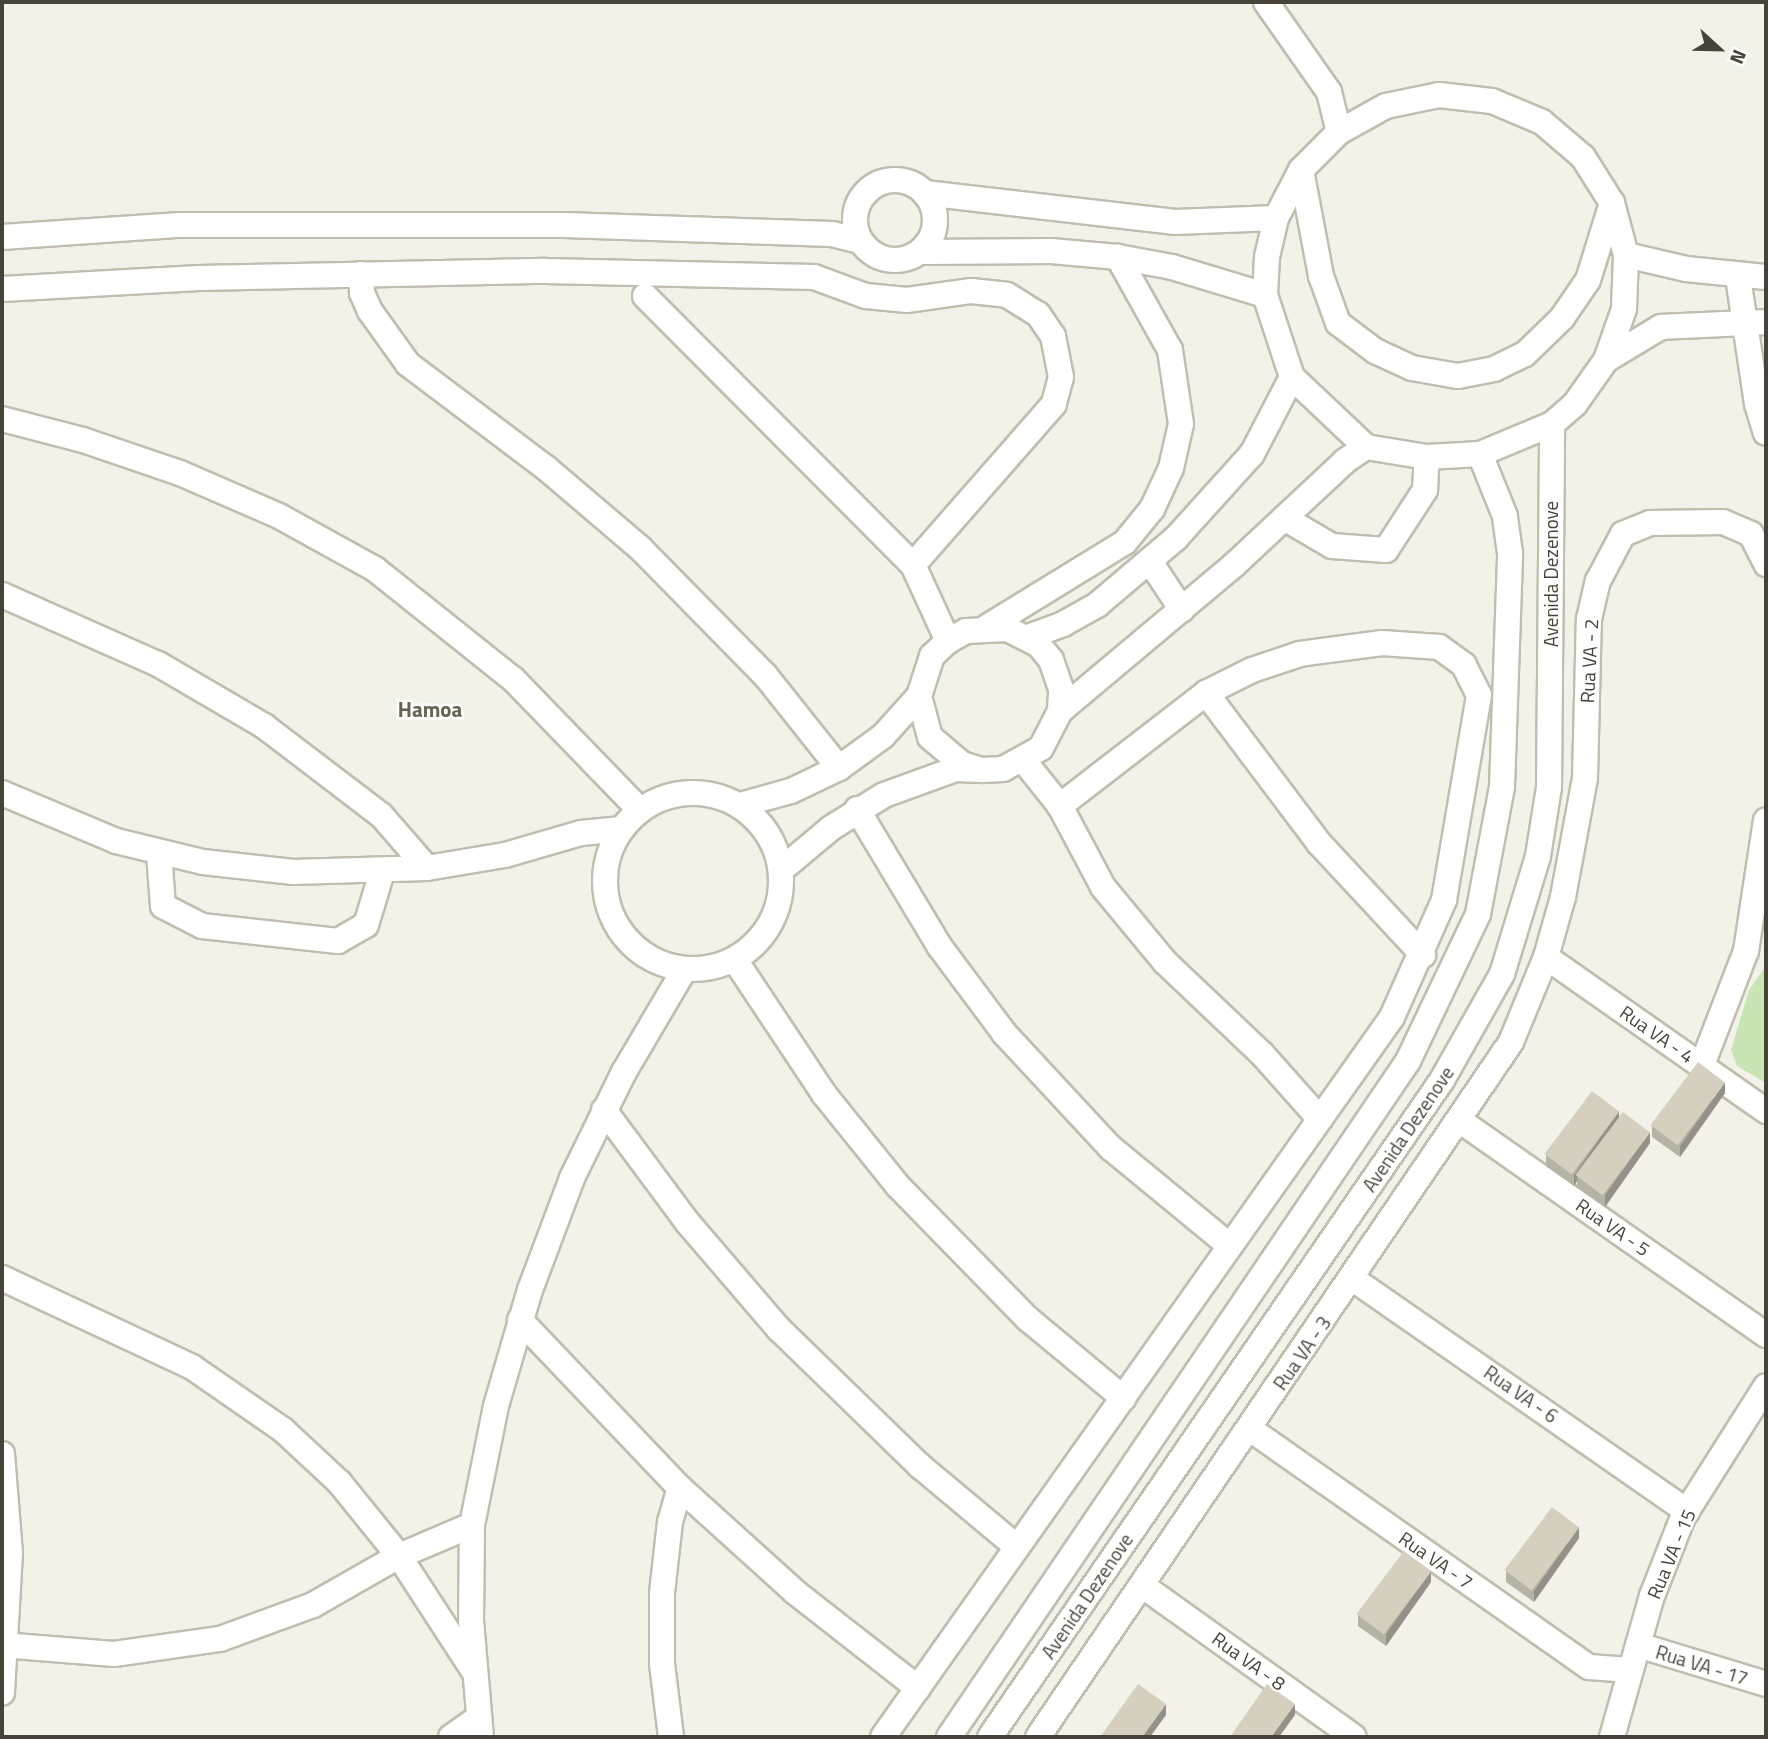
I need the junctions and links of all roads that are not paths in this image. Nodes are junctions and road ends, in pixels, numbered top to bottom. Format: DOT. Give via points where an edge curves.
graph roads {
  1 [pos="1266,2"];
  2 [pos="1339,132"];
  3 [pos="1301,170"];
  4 [pos="925,193"];
  5 [pos="1612,203"];
  6 [pos="1276,218"];
  7 [pos="2,237"];
  8 [pos="861,241"];
  9 [pos="924,252"];
  10 [pos="1626,255"];
  11 [pos="1118,257"];
  12 [pos="617,272"];
  13 [pos="361,274"];
  14 [pos="664,274"];
  15 [pos="1738,277"];
  16 [pos="1766,277"];
  17 [pos="2,289"];
  18 [pos="1265,295"];
  19 [pos="645,296"];
  20 [pos="1755,322"];
  21 [pos="1606,360"];
  22 [pos="1292,377"];
  23 [pos="2,419"];
  24 [pos="1552,424"];
  25 [pos="1766,433"];
  26 [pos="1366,447"];
  27 [pos="1480,454"];
  28 [pos="1427,457"];
  29 [pos="1284,518"];
  30 [pos="1151,563"];
  31 [pos="1766,564"];
  32 [pos="914,565"];
  33 [pos="2,595"];
  34 [pos="1182,610"];
  35 [pos="987,626"];
  36 [pos="1028,637"];
  37 [pos="947,641"];
  38 [pos="1206,693"];
  39 [pos="919,696"];
  40 [pos="1060,711"];
  41 [pos="1024,761"];
  42 [pos="839,768"];
  43 [pos="982,769"];
  44 [pos="2,793"];
  45 [pos="740,806"];
  46 [pos="1060,806"];
  47 [pos="858,809"];
  48 [pos="640,810"];
  49 [pos="1766,821"];
  50 [pos="622,829"];
  51 [pos="159,853"];
  52 [pos="427,868"];
  53 [pos="781,870"];
  54 [pos="383,872"];
  55 [pos="1756,949"];
  56 [pos="1423,955"];
  57 [pos="1546,957"];
  58 [pos="735,960"];
  59 [pos="684,970"];
  60 [pos="1702,1065"];
  61 [pos="604,1110"];
  62 [pos="1766,1111"];
  63 [pos="1320,1119"];
  64 [pos="1459,1120"];
  65 [pos="1230,1247"];
  66 [pos="2,1278"];
  67 [pos="1353,1279"];
  68 [pos="520,1320"];
  69 [pos="1766,1335"];
  70 [pos="1766,1386"];
  71 [pos="1123,1398"];
  72 [pos="1250,1429"];
  73 [pos="2,1460"];
  74 [pos="680,1488"];
  75 [pos="1687,1511"];
  76 [pos="472,1525"];
  77 [pos="1017,1547"];
  78 [pos="399,1556"];
  79 [pos="1143,1586"];
  80 [pos="1638,1645"];
  81 [pos="4,1646"];
  82 [pos="473,1670"];
  83 [pos="1631,1670"];
  84 [pos="1766,1684"];
  85 [pos="918,1688"];
  86 [pos="2,1693"];
  87 [pos="479,1728"];
  88 [pos="451,1737"];
  89 [pos="671,1737"];
  90 [pos="883,1737"];
  91 [pos="950,1737"];
  92 [pos="990,1737"];
  93 [pos="1038,1737"];
  94 [pos="1354,1737"];
  95 [pos="1612,1737"];
  1 -- 2 [label="street" via="1329,92"];
  2 -- 3 [label="street"];
  2 -- 5 [label="street" via="1399,103 1439,95 1492,101 1542,122 1583,157"];
  3 -- 5 [label="street" via="1321,276 1338,323 1375,351 1412,368 1458,376 1494,369 1525,354 1562,318 1588,280"];
  3 -- 6 [label="street"];
  4 -- 6 [label="street" via="1175,222"];
  4 -- 8 [label="street" via="905,181 871,188 857,207"];
  4 -- 9 [label="street" via="935,225"];
  5 -- 10 [label="street"];
  6 -- 18 [label="street"];
  7 -- 8 [label="street" via="180,225 564,225 832,234"];
  8 -- 9 [label="street" via="879,257 890,259"];
  9 -- 11 [label="street" via="1051,251"];
  10 -- 15 [label="street"];
  10 -- 21 [label="street" via="1624,309"];
  11 -- 18 [label="street" via="1172,267"];
  11 -- 35 [label="street" via="1170,350 1181,424 1171,468 1140,528 1117,549"];
  12 -- 13 [label="street"];
  12 -- 14 [label="street"];
  12 -- 19 [label="street" via="626,291"];
  13 -- 17 [label="street"];
  13 -- 42 [label="street" via="362,293 370,311 408,364 546,468 640,548 765,675"];
  14 -- 19 [label="street" via="656,291"];
  14 -- 32 [label="street" via="814,277 866,296 906,300 984,290 1018,300 1038,314 1053,335 1061,363 1054,404"];
  15 -- 16 [label="street"];
  15 -- 20 [label="street"];
  18 -- 22 [label="street"];
  19 -- 32 [label="street"];
  20 -- 21 [label="street" via="1661,327"];
  20 -- 25 [label="street"];
  21 -- 24 [label="street" via="1574,404"];
  22 -- 26 [label="street"];
  22 -- 30 [label="street" via="1252,454"];
  23 -- 48 [label="street" via="180,473 279,516 375,569 513,679"];
  24 -- 27 [label="street"];
  24 -- 92 [label="street, Avenida Dezenove" via="1549,787 1538,856 1502,974 1442,1080"];
  26 -- 28 [label="street"];
  26 -- 29 [label="street"];
  27 -- 28 [label="street"];
  27 -- 91 [label="street, Avenida Dezenove" via="1505,516 1510,553 1502,787 1478,914 1408,1062"];
  28 -- 29 [label="street" via="1425,490 1386,550 1332,546"];
  29 -- 34 [label="street"];
  30 -- 34 [label="street"];
  30 -- 36 [label="street" via="1097,604"];
  31 -- 57 [label="street, Rua VA - 2" via="1751,534 1723,522 1650,523 1623,534 1598,581 1588,619 1584,778 1563,897"];
  32 -- 37 [label="street"];
  33 -- 52 [label="street" via="148,659 264,726 381,815"];
  34 -- 40 [label="street"];
  35 -- 36 [label="street"];
  35 -- 37 [label="street"];
  36 -- 40 [label="street" via="1051,660 1061,690"];
  37 -- 39 [label="street" via="932,656"];
  38 -- 46 [label="street"];
  38 -- 56 [label="street" via="1319,843"];
  38 -- 56 [label="street" via="1276,661 1353,644 1439,648 1464,665 1476,684 1480,706 1444,900"];
  39 -- 42 [label="street" via="883,736"];
  39 -- 43 [label="street" via="930,737 962,764"];
  40 -- 41 [label="street" via="1041,748"];
  41 -- 43 [label="street"];
  41 -- 46 [label="street"];
  42 -- 45 [label="street" via="791,791"];
  43 -- 47 [label="street" via="937,775"];
  44 -- 51 [label="street" via="116,841"];
  45 -- 48 [label="street" via="716,795 690,792 664,797"];
  45 -- 53 [label="street" via="760,822 774,845"];
  46 -- 63 [label="street" via="1103,887 1165,962 1262,1054"];
  47 -- 53 [label="street"];
  47 -- 65 [label="street" via="932,936 1004,1033 1111,1147"];
  48 -- 50 [label="street"];
  49 -- 55 [label="street"];
  50 -- 52 [label="street" via="589,832 505,855"];
  50 -- 59 [label="street" via="610,852 605,878 608,905 618,929 636,949 658,963"];
  51 -- 54 [label="street" via="293,872"];
  51 -- 54 [label="street" via="163,906 202,926 338,941 366,925"];
  52 -- 54 [label="street"];
  53 -- 58 [label="street" via="780,897 772,922 756,944"];
  55 -- 60 [label="street"];
  56 -- 63 [label="street" via="1392,1017"];
  57 -- 60 [label="street, Rua VA - 4"];
  57 -- 64 [label="street, Rua VA - 3" via="1511,1042"];
  58 -- 59 [label="street" via="710,969"];
  58 -- 71 [label="street" via="818,1085 898,1186 1028,1319"];
  59 -- 61 [label="street"];
  60 -- 62 [label="street, Rua VA - 4"];
  61 -- 68 [label="street" via="550,1233"];
  61 -- 77 [label="street" via="688,1223 788,1338 910,1458"];
  63 -- 65 [label="street"];
  64 -- 67 [label="street, Rua VA - 3"];
  64 -- 69 [label="street, Rua VA - 5"];
  65 -- 71 [label="street"];
  66 -- 78 [label="street" via="160,1351 254,1406 339,1482"];
  67 -- 72 [label="street, Rua VA - 3"];
  67 -- 75 [label="street, Rua VA - 6"];
  68 -- 74 [label="street"];
  68 -- 76 [label="street" via="496,1406"];
  70 -- 75 [label="street, Rua VA - 15"];
  71 -- 77 [label="street"];
  72 -- 79 [label="street, Rua VA - 3"];
  72 -- 83 [label="street, Rua VA - 7" via="1589,1667"];
  73 -- 81 [label="street" via="10,1553"];
  74 -- 85 [label="street" via="795,1591"];
  74 -- 89 [label="street" via="670,1522 662,1593 662,1664"];
  75 -- 80 [label="street, Rua VA - 15" via="1652,1596"];
  76 -- 78 [label="street"];
  76 -- 82 [label="street"];
  77 -- 85 [label="street"];
  78 -- 81 [label="street" via="313,1605 220,1639 114,1654"];
  78 -- 82 [label="street"];
  79 -- 93 [label="street, Rua VA - 3"];
  79 -- 94 [label="street, Rua VA - 8"];
  80 -- 83 [label="street, Rua VA - 15"];
  80 -- 84 [label="street, Rua VA - 17"];
  81 -- 86 [label="street"];
  82 -- 87 [label="street"];
  83 -- 95 [label="street, Rua VA - 15"];
  85 -- 90 [label="street"];
  87 -- 88 [label="street"];
}
